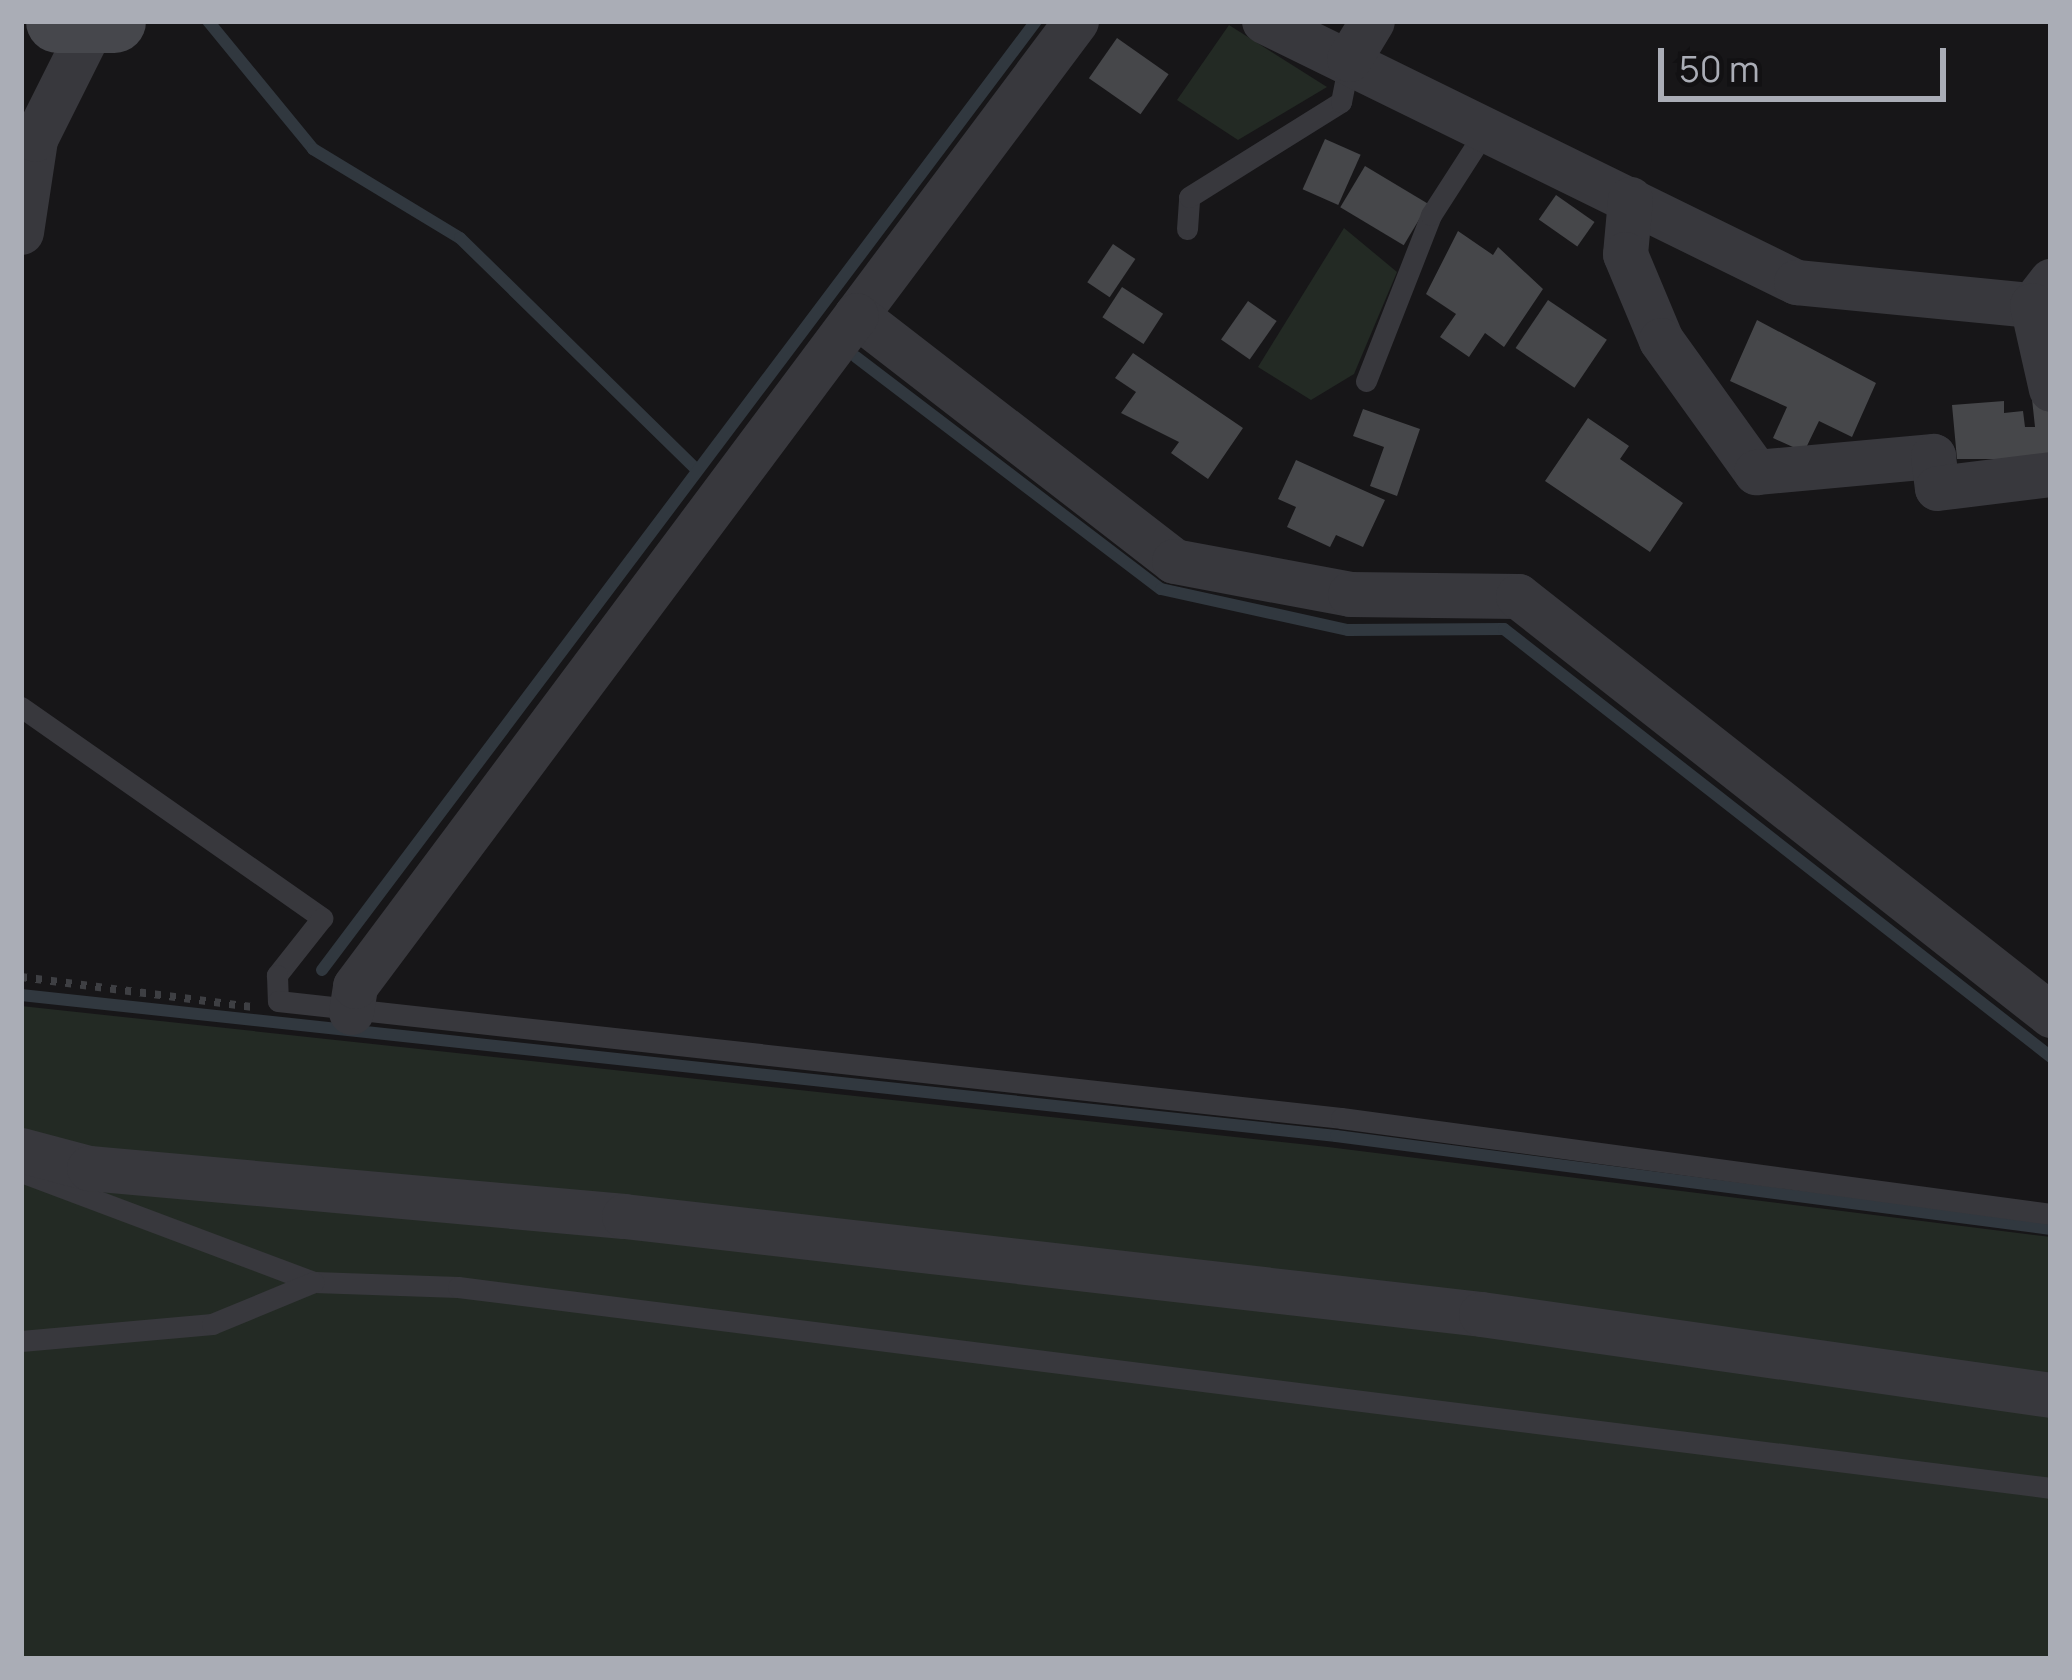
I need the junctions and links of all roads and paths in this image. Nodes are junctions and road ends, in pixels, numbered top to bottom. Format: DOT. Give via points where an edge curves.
graph roads {
  1 [pos="1076,21"];
  2 [pos="1264,21"];
  3 [pos="87,23"];
  4 [pos="1361,40"];
  5 [pos="1487,128"];
  6 [pos="1630,199"];
  7 [pos="1187,229"];
  8 [pos="21,232"];
  9 [pos="2042,293"];
  10 [pos="856,315"];
  11 [pos="1366,381"];
  12 [pos="2051,388"];
  13 [pos="2051,474"];
  14 [pos="21,706"];
  15 [pos="21,977"];
  16 [pos="278,1001"];
  17 [pos="351,1012"];
  18 [pos="2051,1015"];
  19 [pos="21,1150"];
  20 [pos="21,1172"];
  21 [pos="2051,1214"];
  22 [pos="314,1282"];
  23 [pos="21,1341"];
  24 [pos="2051,1395"];
  25 [pos="2051,1489"];
  1 -- 10 [label="street"];
  2 -- 4 [label="street" via="1318,54"];
  3 -- 8 [label="street" via="35,140"];
  4 -- 5 [label="street"];
  4 -- 7 [label="lane" via="1341,102 1190,197"];
  5 -- 6 [label="street"];
  5 -- 11 [label="lane" via="1431,215"];
  6 -- 9 [label="street" via="1796,282"];
  6 -- 13 [label="street" via="1625,254 1660,340 1756,472 1933,456 1936,488"];
  9 -- 12 [label="street"];
  10 -- 17 [label="street" via="355,986"];
  10 -- 18 [label="street" via="1174,561 1350,594 1518,596"];
  14 -- 16 [label="lane" via="322,918 278,975"];
  15 -- 16 [label="path" via="251,1007"];
  16 -- 17 [label="lane"];
  17 -- 21 [label="lane" via="1341,1118"];
  19 -- 24 [label="street" via="88,1168 624,1216 1480,1314"];
  20 -- 22 [label="lane"];
  22 -- 23 [label="lane" via="212,1324"];
  22 -- 25 [label="lane" via="458,1287"];
}
